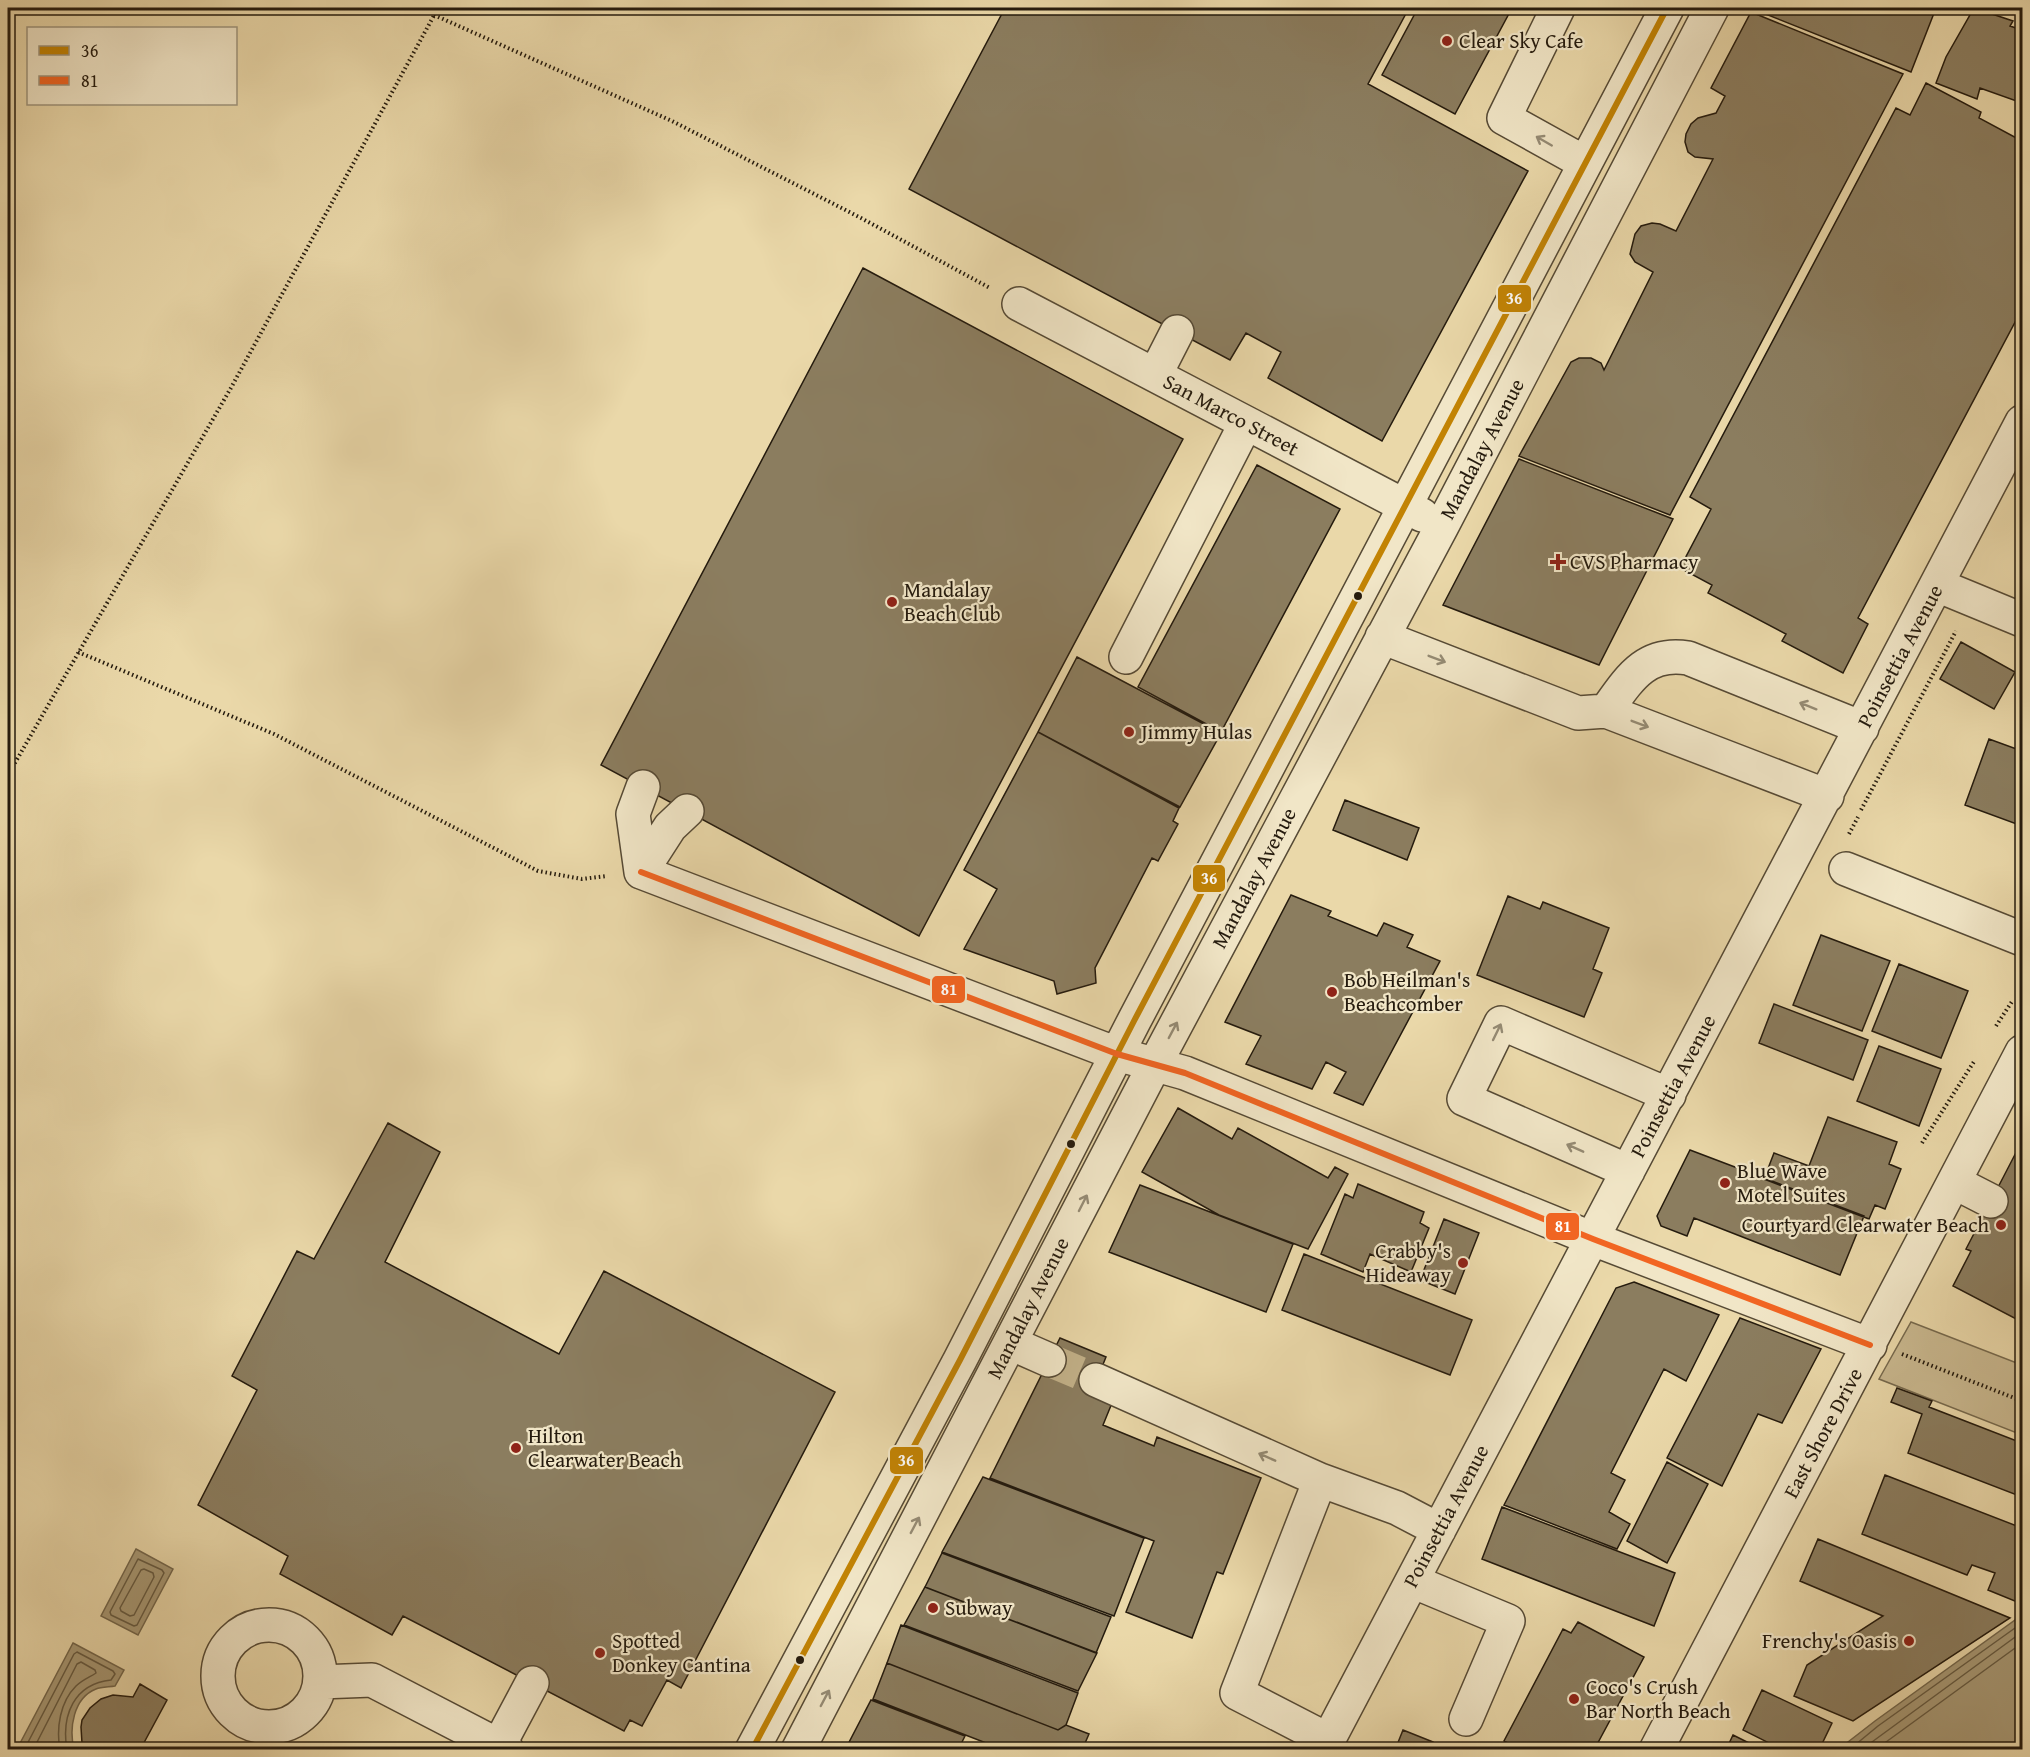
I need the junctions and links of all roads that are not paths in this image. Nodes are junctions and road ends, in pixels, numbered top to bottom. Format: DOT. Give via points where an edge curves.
graph roads {
  1 [pos="1558,8"];
  2 [pos="1667,8"];
  3 [pos="1712,8"];
  4 [pos="1584,163"];
  5 [pos="1019,304"];
  6 [pos="1177,332"];
  7 [pos="1155,375"];
  8 [pos="2022,422"];
  9 [pos="1246,423"];
  10 [pos="1404,506"];
  11 [pos="1442,526"];
  12 [pos="1937,585"];
  13 [pos="2022,620"];
  14 [pos="1382,637"];
  15 [pos="1126,657"];
  16 [pos="1606,711"];
  17 [pos="1862,728"];
  18 [pos="643,788"];
  19 [pos="1827,796"];
  20 [pos="687,811"];
  21 [pos="1846,869"];
  22 [pos="641,872"];
  23 [pos="2022,939"];
  24 [pos="2022,1052"];
  25 [pos="1117,1054"];
  26 [pos="1155,1064"];
  27 [pos="1669,1095"];
  28 [pos="1628,1171"];
  29 [pos="1954,1182"];
  30 [pos="1991,1201"];
  31 [pos="1593,1239"];
  32 [pos="1010,1343"];
  33 [pos="1870,1345"];
  34 [pos="960,1360"];
  35 [pos="1049,1360"];
  36 [pos="992,1378"];
  37 [pos="1096,1380"];
  38 [pos="1320,1480"];
  39 [pos="1439,1530"];
  40 [pos="1412,1581"];
  41 [pos="320,1682"];
  42 [pos="532,1683"];
  43 [pos="1466,1719"];
  44 [pos="1326,1745"];
  45 [pos="503,1747"];
  46 [pos="752,1749"];
  47 [pos="798,1749"];
  48 [pos="1656,1749"];
  4 -- 1 [label="street, one-way" via="1504,118"];
  2 -- 4 [label="street, Mandalay Avenue"];
  3 -- 11 [label="street, Mandalay Avenue"];
  4 -- 10 [label="street, Mandalay Avenue"];
  5 -- 7 [label="street, San Marco Street"];
  6 -- 7 [label="street"];
  7 -- 9 [label="street, San Marco Street"];
  8 -- 12 [label="street, Poinsettia Avenue"];
  9 -- 10 [label="street, San Marco Street"];
  9 -- 15 [label="street"];
  10 -- 11 [label="street, San Marco Street"];
  10 -- 25 [label="street, Mandalay Avenue"];
  11 -- 14 [label="street, Mandalay Avenue"];
  12 -- 13 [label="street"];
  12 -- 17 [label="street, Poinsettia Avenue"];
  14 -- 16 [label="street, one-way" via="1578,713"];
  26 -- 14 [label="street, Mandalay Avenue, one-way"];
  17 -- 16 [label="street, one-way" via="1688,658 1671,656 1650,663 1630,678"];
  16 -- 19 [label="street, one-way"];
  17 -- 19 [label="street, Poinsettia Avenue"];
  18 -- 22 [label="street" via="633,814"];
  19 -- 27 [label="street, Poinsettia Avenue"];
  20 -- 22 [label="street" via="670,827"];
  21 -- 23 [label="street"];
  22 -- 25 [label="street"];
  24 -- 29 [label="street, East Shore Drive"];
  25 -- 26 [label="street"];
  25 -- 34 [label="street, Mandalay Avenue"];
  26 -- 31 [label="street" via="1196,1077"];
  32 -- 26 [label="street, Mandalay Avenue, one-way"];
  27 -- 28 [label="street, Poinsettia Avenue"];
  28 -- 27 [label="street, one-way" via="1464,1099 1501,1023"];
  28 -- 31 [label="street, Poinsettia Avenue"];
  29 -- 30 [label="street"];
  29 -- 33 [label="street, East Shore Drive"];
  31 -- 33 [label="street"];
  31 -- 39 [label="street, Poinsettia Avenue"];
  32 -- 35 [label="street"];
  32 -- 36 [label="street, Mandalay Avenue"];
  33 -- 48 [label="street, East Shore Drive"];
  34 -- 36 [label="street"];
  34 -- 46 [label="street, Mandalay Avenue"];
  47 -- 36 [label="street, Mandalay Avenue, one-way"];
  38 -- 37 [label="street, one-way"];
  38 -- 39 [label="street" via="1397,1508"];
  38 -- 44 [label="street" via="1237,1693"];
  39 -- 40 [label="street, Poinsettia Avenue"];
  40 -- 43 [label="street" via="1508,1622"];
  40 -- 44 [label="street, Poinsettia Avenue"];
  41 -- 45 [label="street" via="372,1680"];
  42 -- 45 [label="street"];
}
